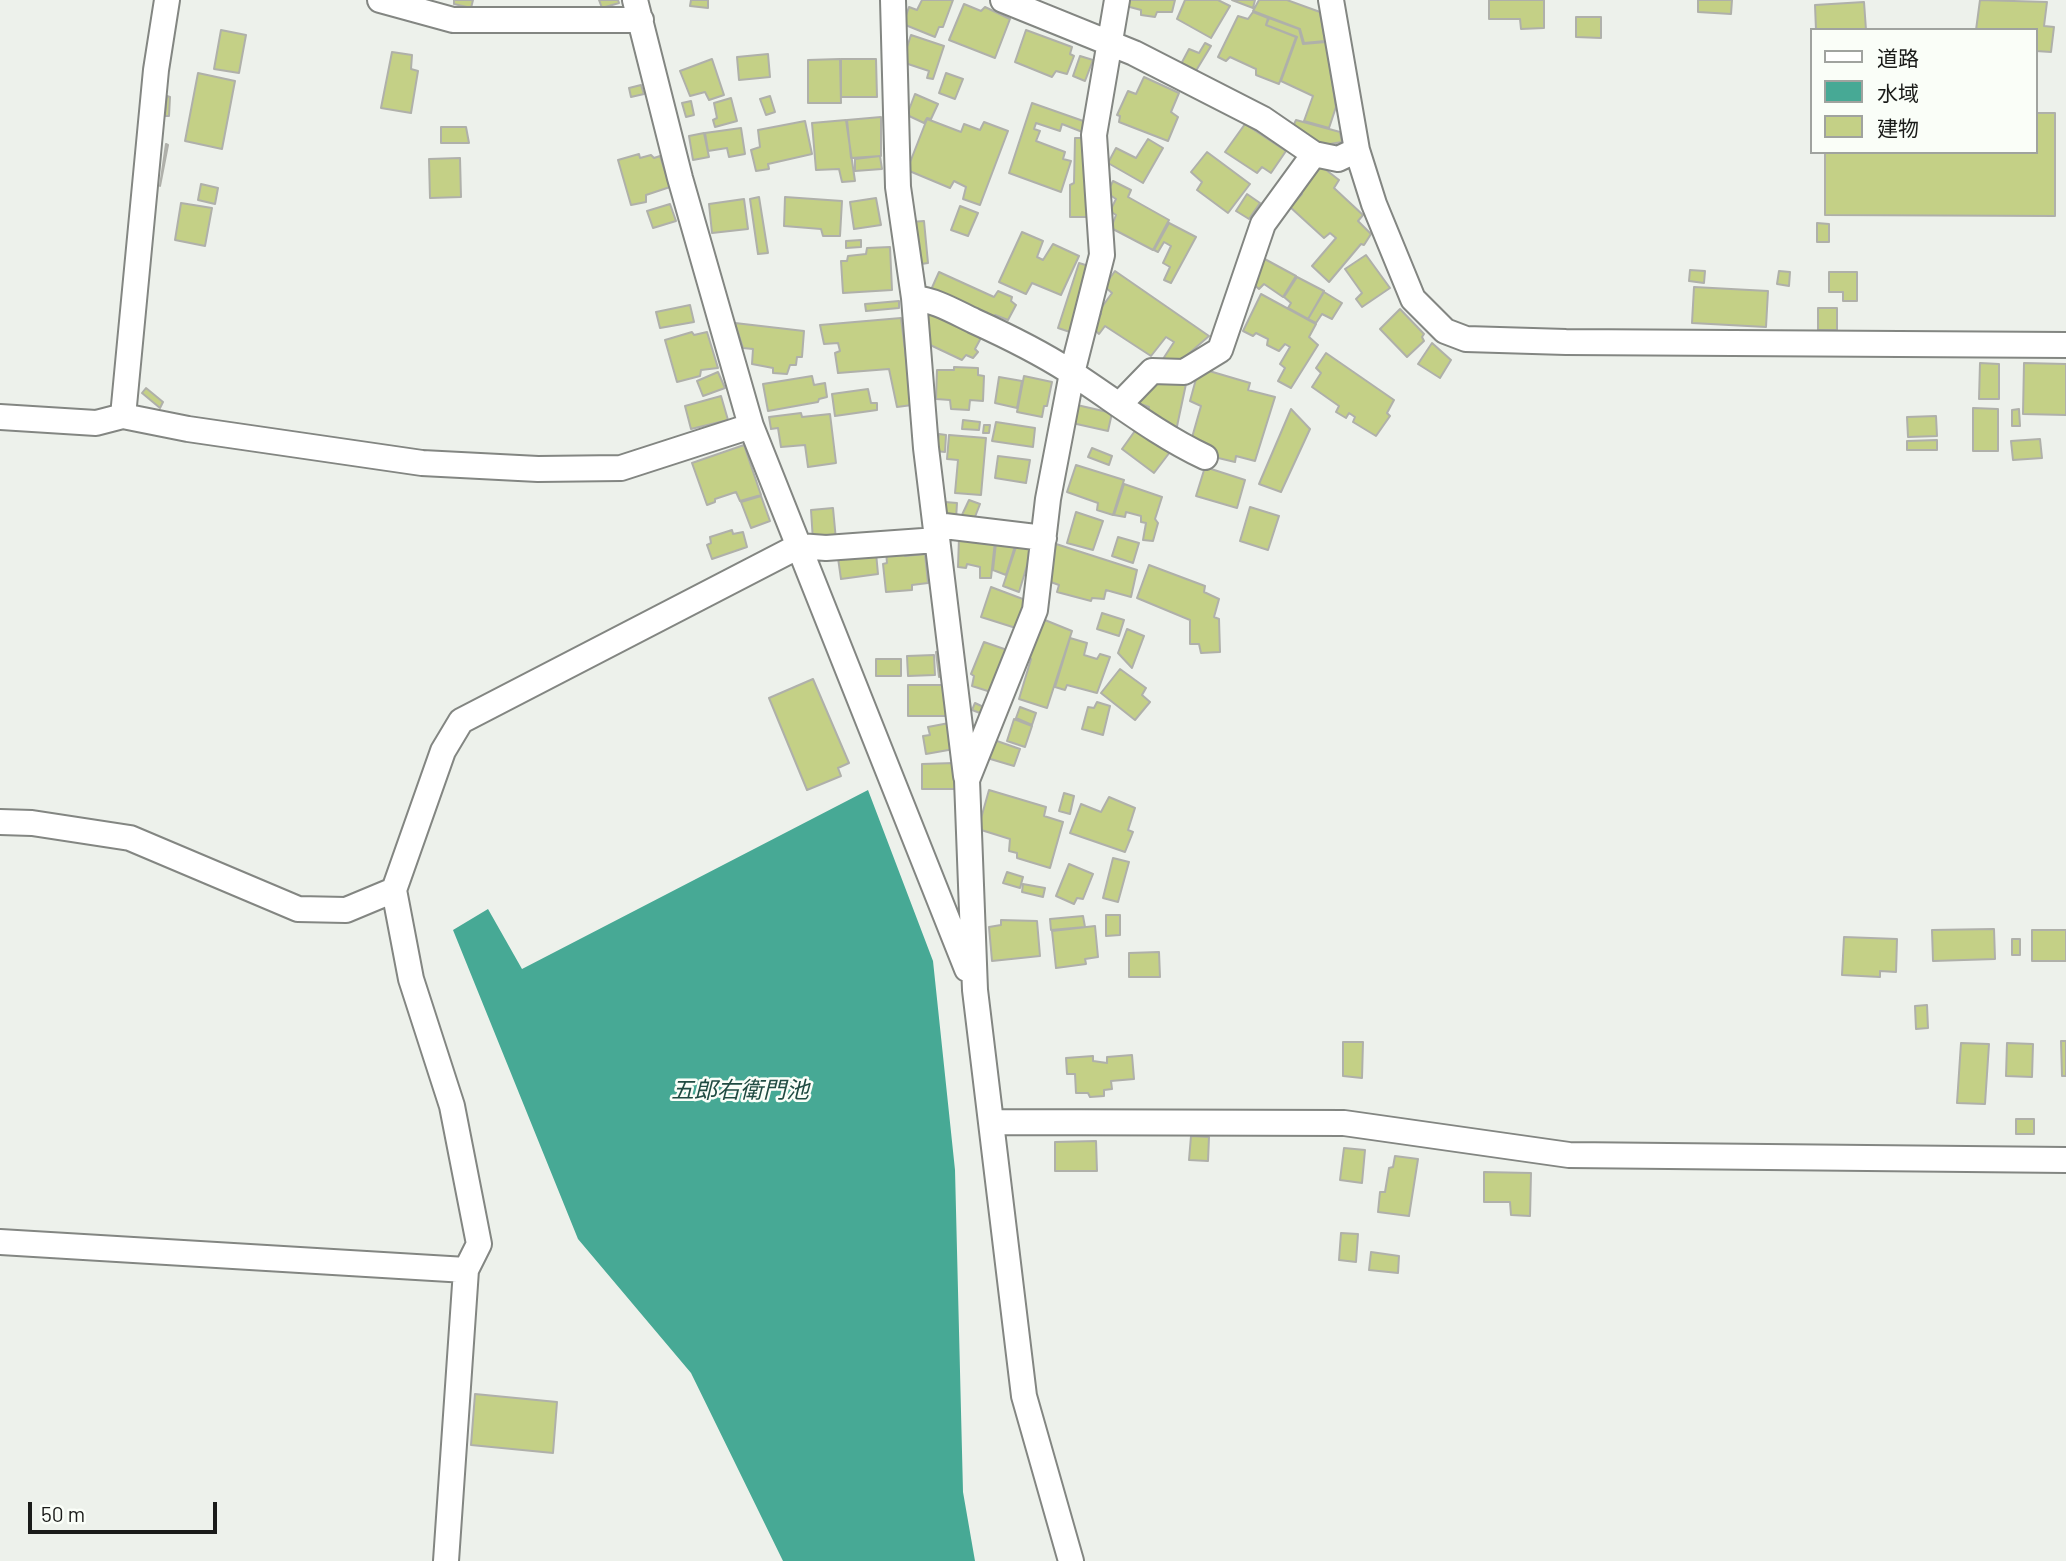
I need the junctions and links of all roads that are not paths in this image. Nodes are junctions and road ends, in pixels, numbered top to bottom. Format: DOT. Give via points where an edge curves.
graph roads {
  1 [pos="167,0"];
  2 [pos="380,0"];
  3 [pos="893,0"];
  4 [pos="1003,0"];
  5 [pos="1117,0"];
  6 [pos="1331,0"];
  7 [pos="638,10"];
  8 [pos="1108,44"];
  9 [pos="1357,150"];
  10 [pos="1314,154"];
  11 [pos="914,298"];
  12 [pos="2066,345"];
  13 [pos="1072,373"];
  14 [pos="1119,405"];
  15 [pos="123,416"];
  16 [pos="0,417"];
  17 [pos="751,426"];
  18 [pos="1205,457"];
  19 [pos="936,533"];
  20 [pos="1044,538"];
  21 [pos="799,546"];
  22 [pos="967,780"];
  23 [pos="0,822"];
  24 [pos="394,890"];
  25 [pos="975,989"];
  26 [pos="991,1122"];
  27 [pos="2066,1160"];
  28 [pos="0,1242"];
  29 [pos="466,1270"];
  30 [pos="446,1561"];
  31 [pos="1071,1561"];
  1 -- 15 [label="street" via="156,70"];
  2 -- 7 [label="street" via="453,20"];
  3 -- 11 [label="street" via="898,187"];
  4 -- 8 [label="street"];
  5 -- 8 [label="street"];
  6 -- 9 [label="street"];
  7 -- 17 [label="street"];
  8 -- 10 [label="street" via="1134,52 1263,119"];
  8 -- 13 [label="street" via="1094,135 1102,255"];
  9 -- 10 [label="street" via="1338,159"];
  9 -- 12 [label="street" via="1413,299 1445,331 1466,339"];
  10 -- 14 [label="street" via="1263,224 1220,350 1184,372 1152,371"];
  11 -- 13 [label="street" via="1008,337"];
  11 -- 19 [label="street"];
  13 -- 14 [label="street"];
  13 -- 20 [label="street"];
  14 -- 18 [label="street" via="1174,443"];
  15 -- 16 [label="street" via="96,423"];
  15 -- 17 [label="street" via="422,463 538,469 621,468"];
  17 -- 21 [label="street"];
  19 -- 20 [label="street"];
  19 -- 21 [label="street" via="826,548"];
  19 -- 22 [label="street"];
  20 -- 22 [label="street" via="1035,610"];
  21 -- 24 [label="street" via="461,721 443,751"];
  21 -- 25 [label="street"];
  22 -- 25 [label="street"];
  23 -- 24 [label="street" via="130,838 298,909 346,910"];
  24 -- 29 [label="street" via="411,979 452,1106 479,1244"];
  25 -- 26 [label="street"];
  26 -- 27 [label="street" via="1344,1123 1569,1155"];
  26 -- 31 [label="street" via="1024,1396"];
  28 -- 29 [label="street"];
  29 -- 30 [label="street"];
}
